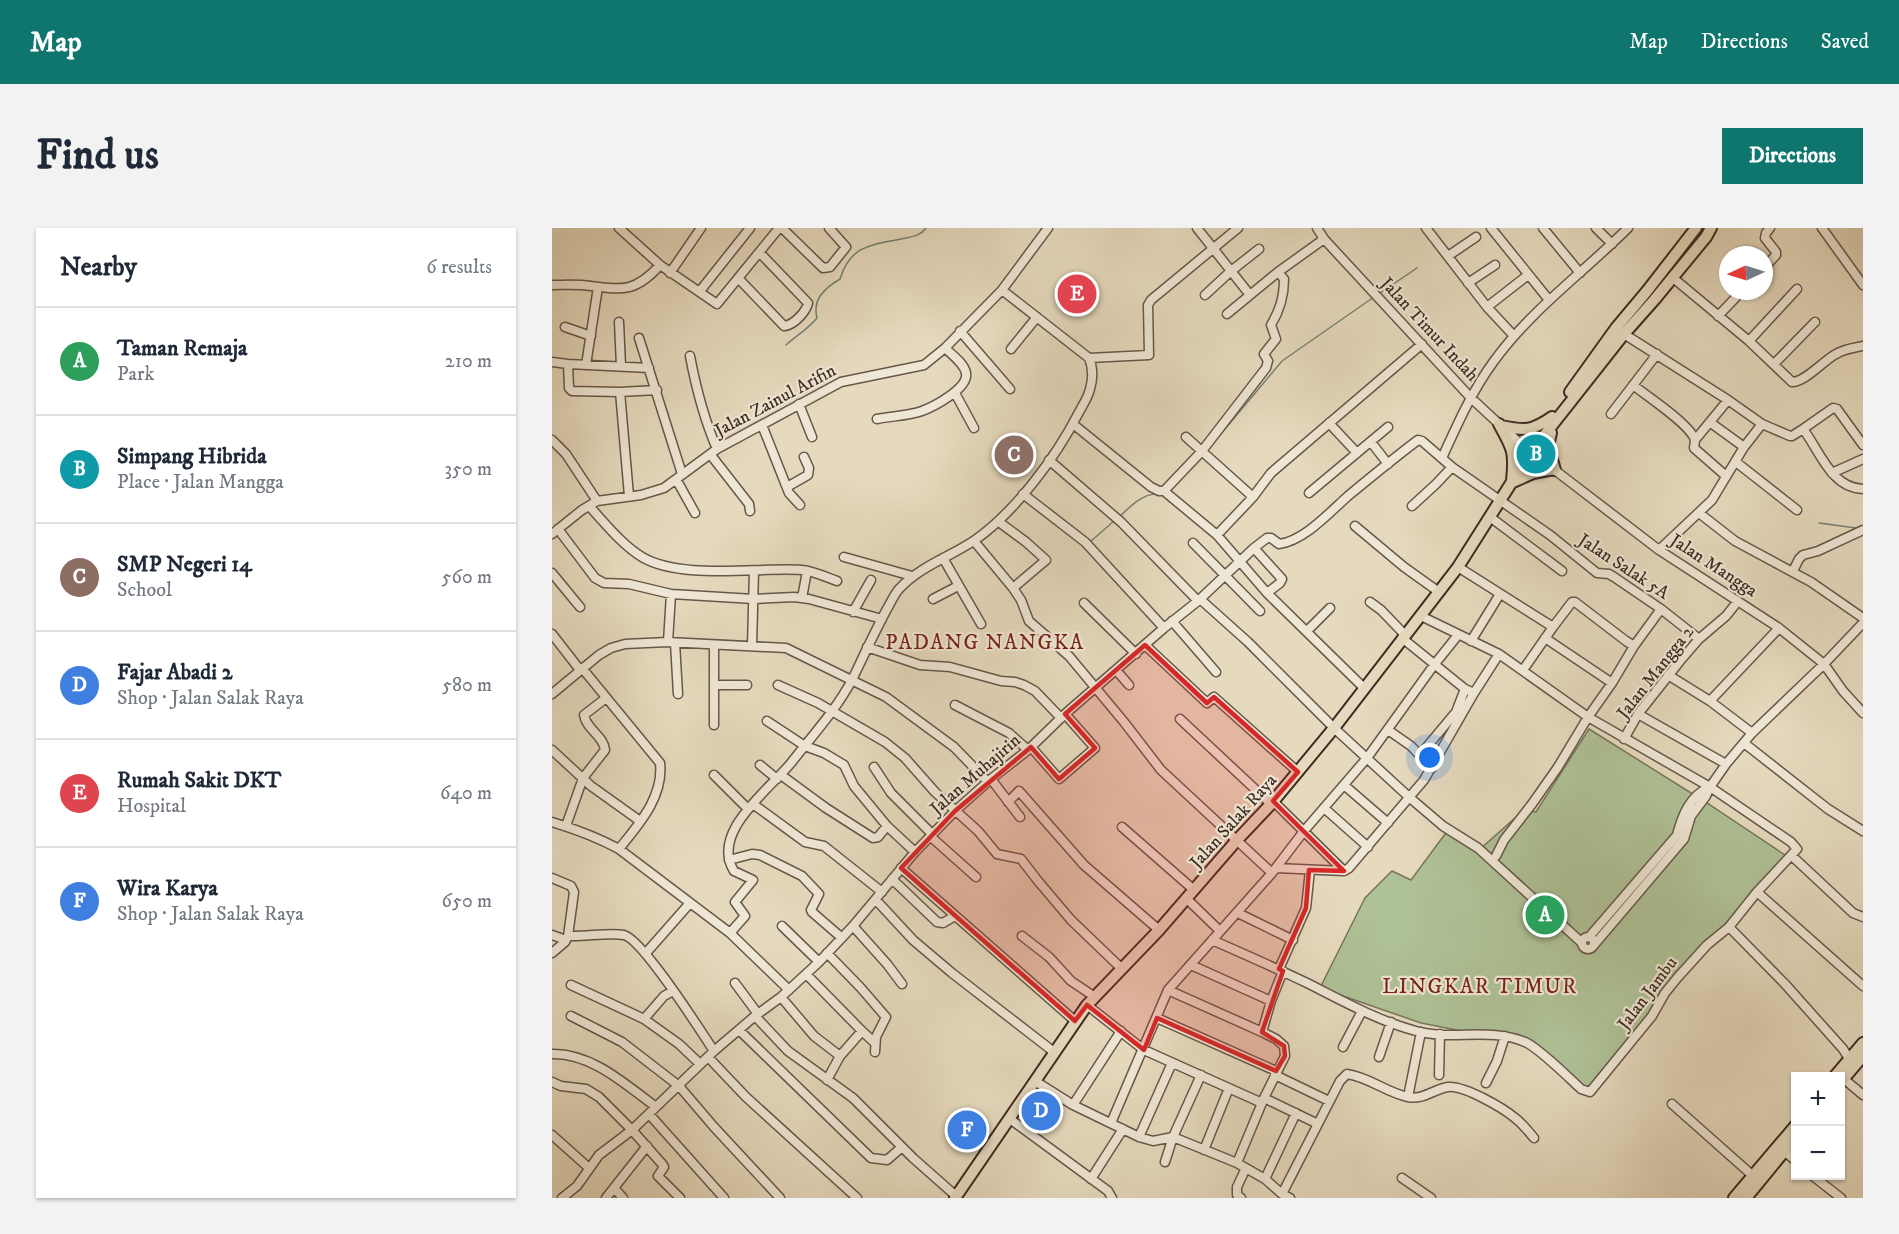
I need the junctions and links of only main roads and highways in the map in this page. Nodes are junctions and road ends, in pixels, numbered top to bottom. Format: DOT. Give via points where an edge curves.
graph roads {
  1 [pos="1696,228"];
  2 [pos="1708,232"];
  3 [pos="1553,421"];
  4 [pos="1512,483"];
  5 [pos="1863,1043"];
  6 [pos="1863,1056"];
  7 [pos="1844,1072"];
  8 [pos="1845,1075"];
  9 [pos="1795,1126"];
  10 [pos="1791,1143"];
  11 [pos="1744,1196"];
  12 [pos="955,1197"];
  1 -- 2 [label="main road"];
  1 -- 3 [label="main road" via="1616,328"];
  2 -- 3 [label="main road"];
  3 -- 4 [label="main road, Jalan Salak Raya"];
  3 -- 4 [label="main road" via="1547,442 1555,470 1533,473"];
  3 -- 4 [label="main road" via="1528,430 1500,425 1514,457"];
  4 -- 12 [label="main road, Jalan Salak Raya" via="1458,567 1334,728 1075,1021"];
  5 -- 7 [label="main road"];
  6 -- 8 [label="main road"];
  9 -- 11 [label="main road" via="1752,1175"];
  10 -- 11 [label="main road"];
}
